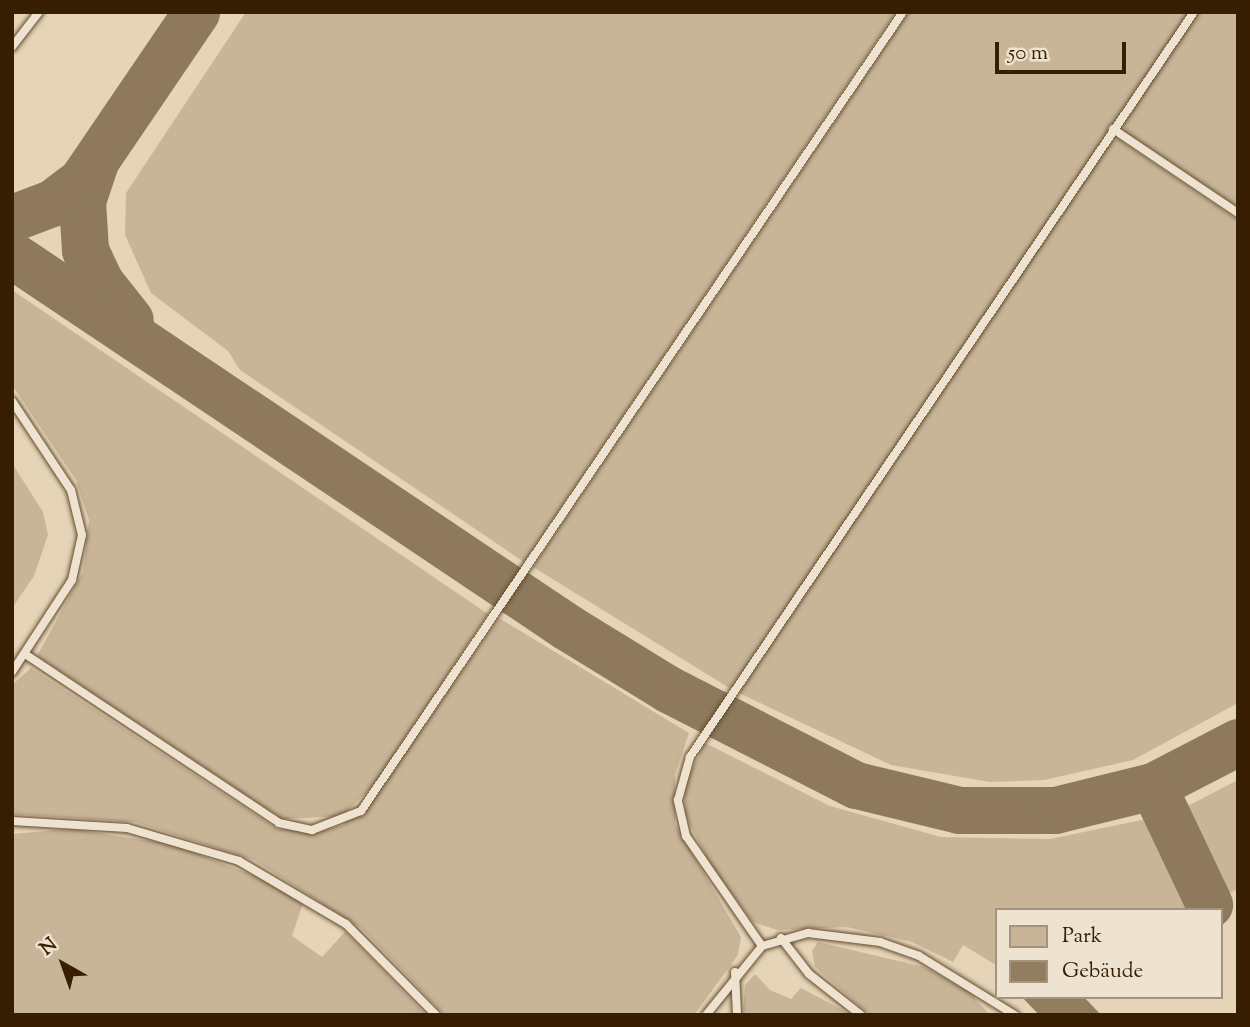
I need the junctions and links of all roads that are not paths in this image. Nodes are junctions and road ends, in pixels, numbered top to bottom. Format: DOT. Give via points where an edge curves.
graph roads {
  1 [pos="39,12"];
  2 [pos="903,12"];
  3 [pos="1194,12"];
  4 [pos="12,47"];
  5 [pos="1114,129"];
  6 [pos="1238,213"];
  7 [pos="12,401"];
  8 [pos="25,654"];
  9 [pos="12,672"];
  10 [pos="12,821"];
  11 [pos="781,938"];
  12 [pos="762,946"];
  13 [pos="735,972"];
  14 [pos="436,1015"];
  15 [pos="706,1015"];
  16 [pos="737,1015"];
  17 [pos="861,1015"];
  18 [pos="1015,1015"];
  1 -- 4 [label="lane"];
  2 -- 8 [label="lane" via="361,811 312,830 279,823"];
  3 -- 5 [label="lane"];
  5 -- 6 [label="lane"];
  5 -- 12 [label="lane" via="690,757 678,800 686,836"];
  7 -- 8 [label="lane" via="71,490 82,535 72,580"];
  8 -- 9 [label="lane"];
  10 -- 14 [label="lane" via="127,828 239,861 346,924"];
  11 -- 12 [label="lane"];
  11 -- 17 [label="lane" via="809,974"];
  11 -- 18 [label="lane" via="808,933 880,942 919,956"];
  12 -- 13 [label="lane"];
  13 -- 15 [label="lane"];
  13 -- 16 [label="lane"];
}
